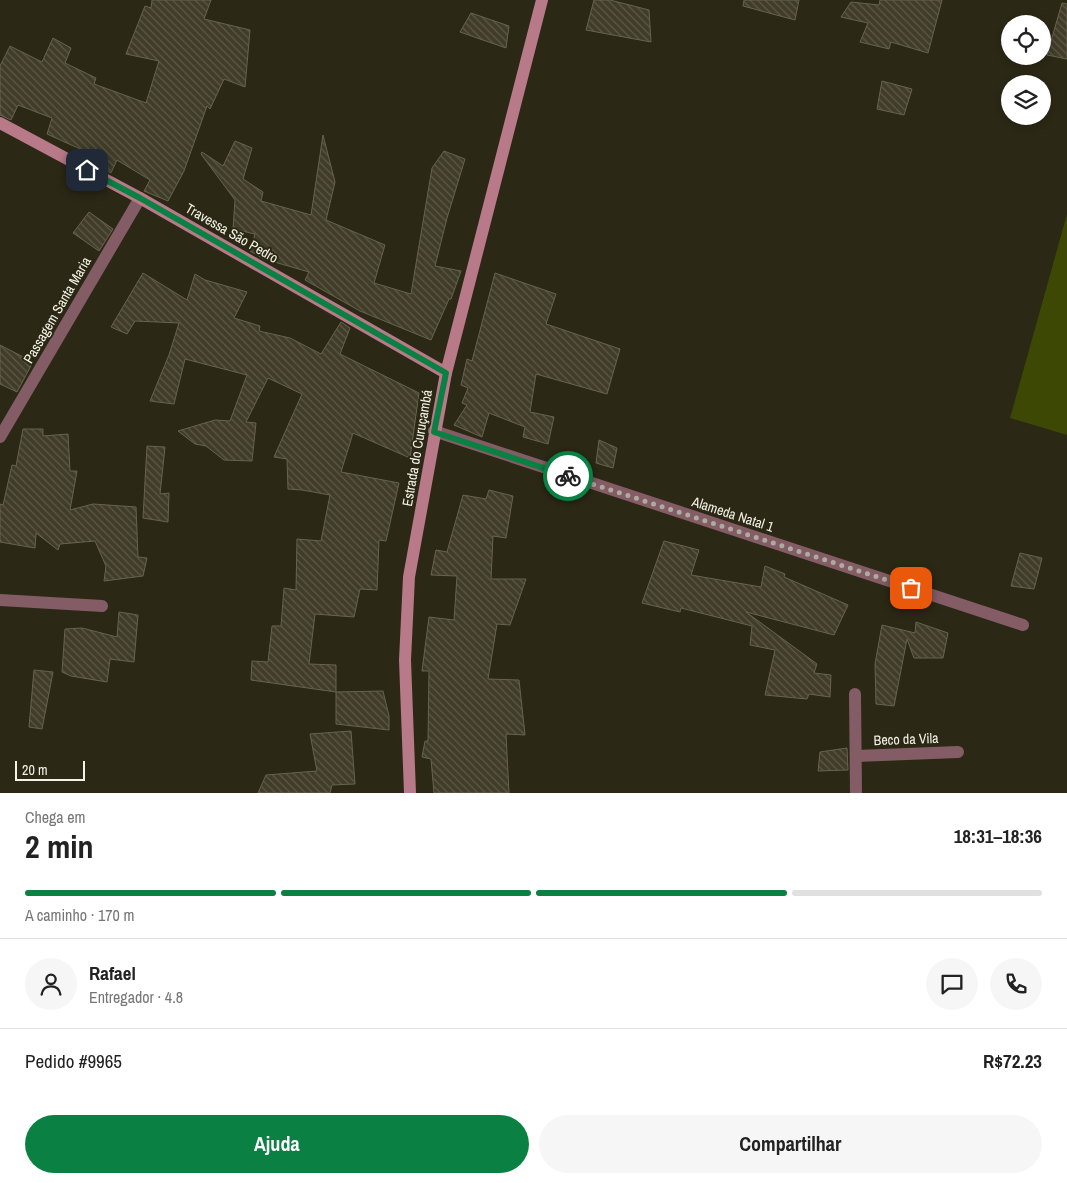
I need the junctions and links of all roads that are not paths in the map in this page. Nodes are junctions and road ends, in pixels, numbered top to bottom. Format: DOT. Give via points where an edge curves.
graph roads {
  1 [pos="542,0"];
  2 [pos="0,123"];
  3 [pos="140,198"];
  4 [pos="446,373"];
  5 [pos="434,432"];
  6 [pos="0,435"];
  7 [pos="0,600"];
  8 [pos="102,606"];
  9 [pos="1023,625"];
  10 [pos="855,694"];
  11 [pos="958,752"];
  12 [pos="856,756"];
  13 [pos="410,793"];
  14 [pos="856,793"];
  1 -- 4 [label="street, Estrada do Curuçambá"];
  2 -- 3 [label="street, Travessa São Pedro"];
  3 -- 4 [label="street, Travessa São Pedro"];
  3 -- 6 [label="street, Passagem Santa Maria"];
  4 -- 5 [label="street, Estrada do Curuçambá"];
  5 -- 9 [label="street, Alameda Natal 1"];
  5 -- 13 [label="street, Estrada do Curuçambá" via="409,577 405,660"];
  7 -- 8 [label="street"];
  10 -- 12 [label="street"];
  11 -- 12 [label="street, Beco da Vila"];
  12 -- 14 [label="street"];
}
